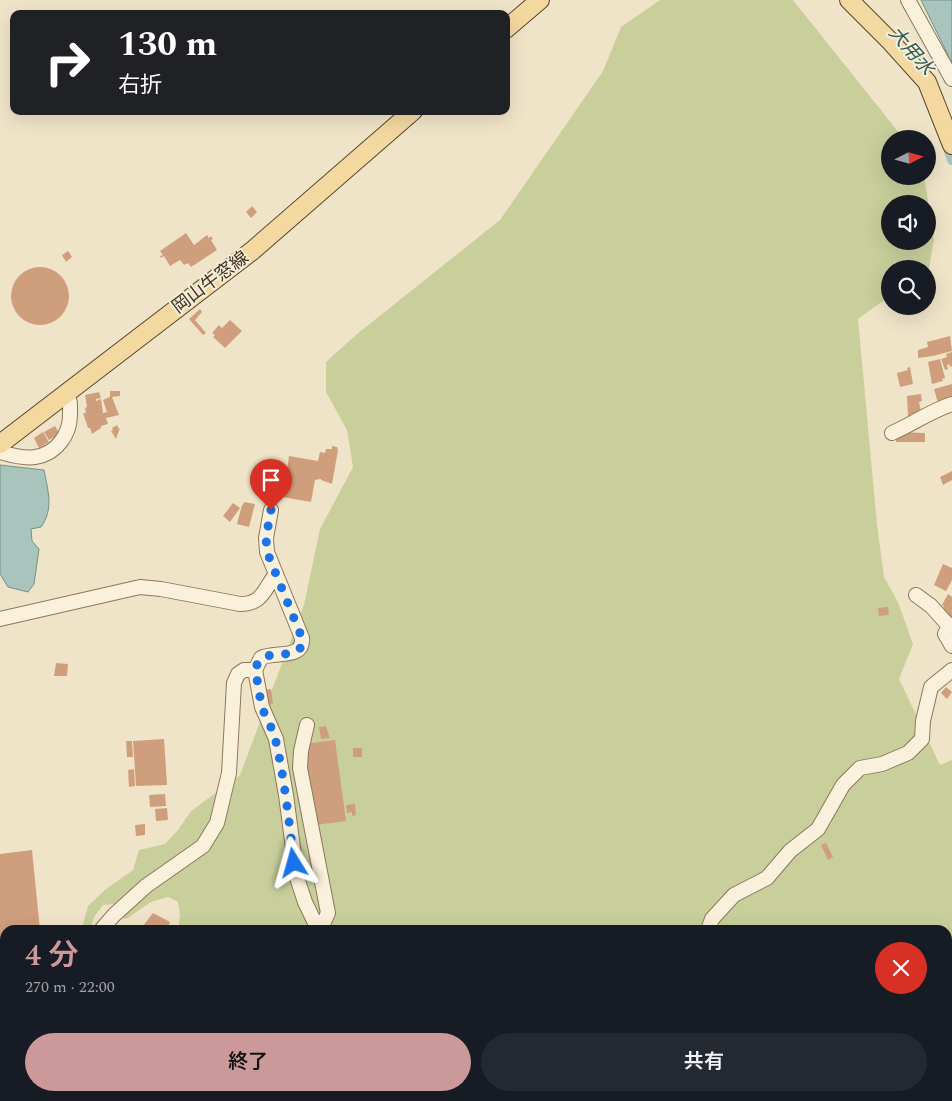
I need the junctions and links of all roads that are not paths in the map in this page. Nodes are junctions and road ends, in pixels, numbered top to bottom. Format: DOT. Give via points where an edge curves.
graph roads {
  1 [pos="540,0"];
  2 [pos="849,0"];
  3 [pos="908,0"];
  4 [pos="510,26"];
  5 [pos="952,79"];
  6 [pos="408,115"];
  7 [pos="952,145"];
  8 [pos="66,392"];
  9 [pos="952,404"];
  10 [pos="892,433"];
  11 [pos="0,444"];
  12 [pos="0,452"];
  13 [pos="271,510"];
  14 [pos="276,574"];
  15 [pos="916,595"];
  16 [pos="0,619"];
  17 [pos="951,626"];
  18 [pos="952,646"];
  19 [pos="255,670"];
  20 [pos="952,670"];
  21 [pos="307,725"];
  22 [pos="105,925"];
  23 [pos="316,925"];
  24 [pos="322,925"];
  25 [pos="710,925"];
  1 -- 4 [label="main road"];
  2 -- 7 [label="main road" via="927,82"];
  3 -- 5 [label="street"];
  6 -- 8 [label="main road, 岡山牛窓線" via="252,251"];
  8 -- 11 [label="main road, 岡山牛窓線"];
  8 -- 12 [label="street" via="70,400 70,420 57,447 35,457"];
  9 -- 10 [label="street"];
  13 -- 14 [label="street" via="267,552"];
  14 -- 16 [label="street" via="264,594 249,604 140,587"];
  14 -- 19 [label="street" via="303,645 294,653 266,655"];
  15 -- 17 [label="street"];
  17 -- 18 [label="street" via="945,634"];
  19 -- 22 [label="street" via="244,670 234,683 229,773 217,823 203,846 146,886"];
  19 -- 23 [label="street" via="262,707 276,739 297,878"];
  20 -- 25 [label="street" via="931,687 922,739 908,753 882,764 860,768 843,785 818,828 767,878 734,896"];
  21 -- 24 [label="street" via="300,768 328,913"];
}
